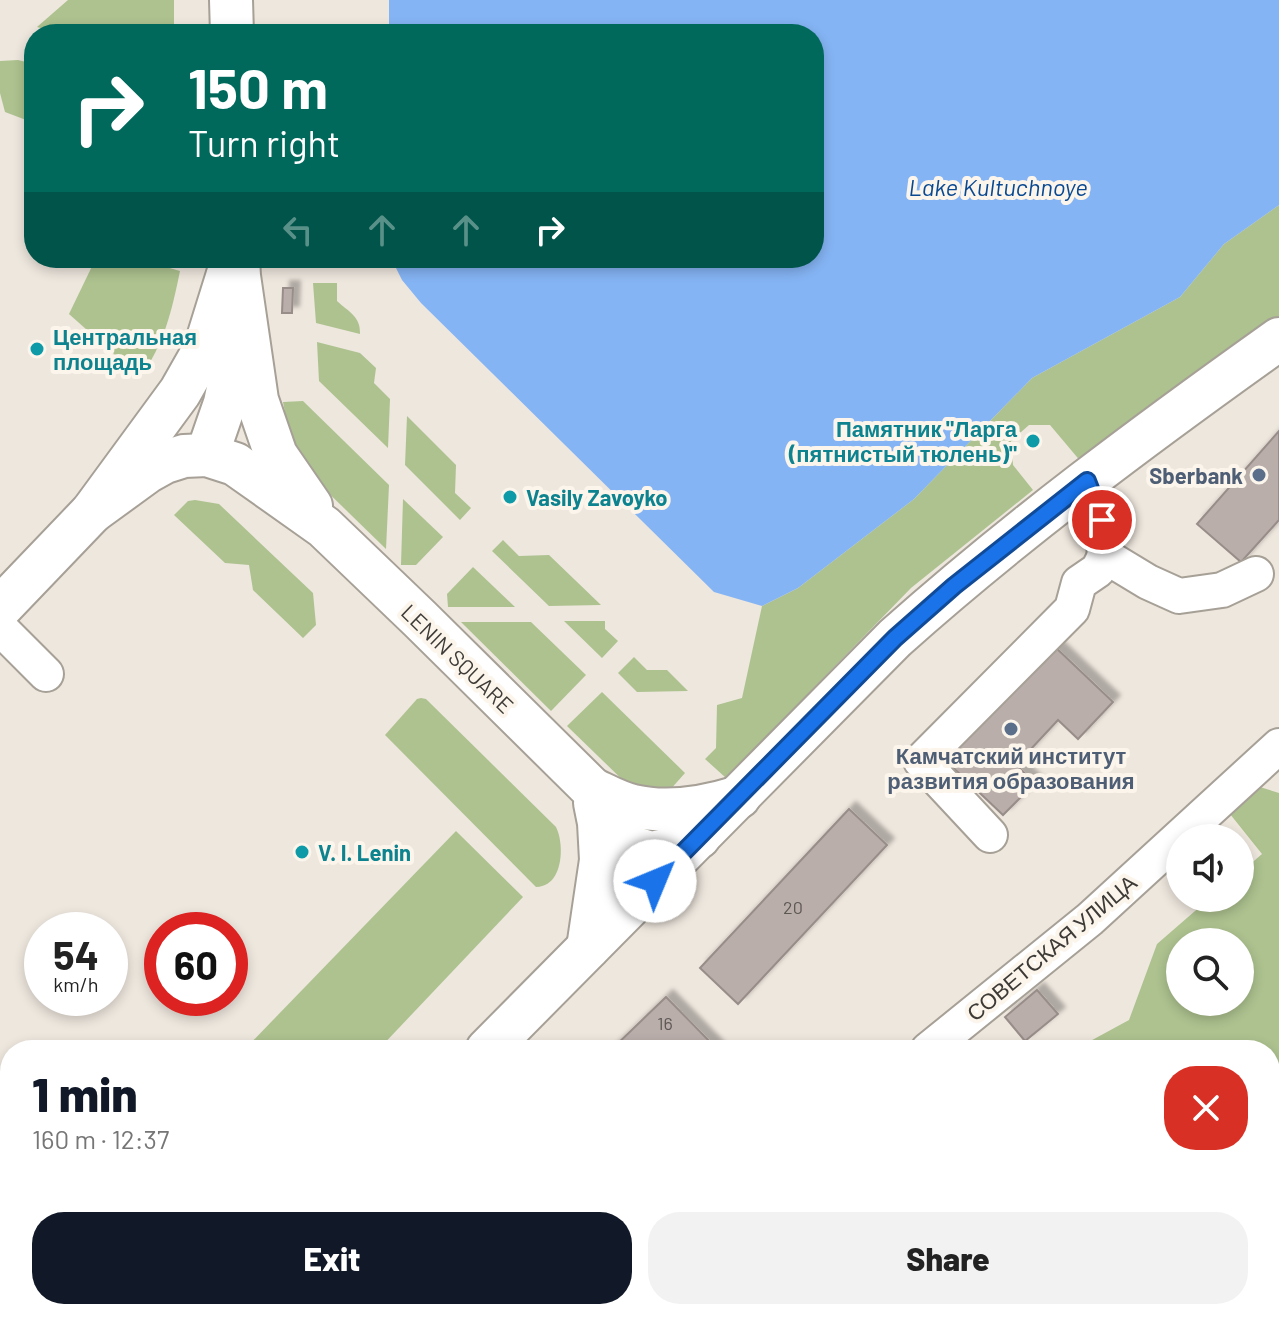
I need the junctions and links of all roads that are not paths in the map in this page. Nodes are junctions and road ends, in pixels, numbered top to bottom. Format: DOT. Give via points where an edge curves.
graph roads {
  1 [pos="231,0"];
  2 [pos="232,24"];
  3 [pos="235,268"];
  4 [pos="237,268"];
  5 [pos="238,268"];
  6 [pos="1279,339"];
  7 [pos="207,455"];
  8 [pos="1087,481"];
  9 [pos="92,512"];
  10 [pos="324,527"];
  11 [pos="1105,556"];
  12 [pos="1256,574"];
  13 [pos="0,608"];
  14 [pos="0,628"];
  15 [pos="46,674"];
  16 [pos="1279,746"];
  17 [pos="592,789"];
  18 [pos="739,797"];
  19 [pos="990,835"];
  20 [pos="700,836"];
  21 [pos="588,948"];
  22 [pos="497,1040"];
  23 [pos="940,1040"];
  1 -- 2 [label="main road"];
  3 -- 9 [label="main road" via="205,348 180,392"];
  4 -- 7 [label="main road" via="231,374"];
  5 -- 10 [label="main road, LENIN SQUARE" via="257,400 276,455"];
  6 -- 8 [label="main road"];
  7 -- 9 [label="main road" via="165,462"];
  7 -- 10 [label="main road, LENIN SQUARE" via="235,464"];
  8 -- 11 [label="street" via="1102,520"];
  8 -- 18 [label="main road" via="895,638"];
  9 -- 13 [label="main road"];
  10 -- 17 [label="main road, LENIN SQUARE"];
  11 -- 12 [label="street" via="1179,596 1222,590"];
  11 -- 19 [label="street" via="1098,570 1079,583 1072,609 921,761"];
  14 -- 15 [label="street"];
  16 -- 23 [label="street, СОВЕТСКАЯ УЛИЦА" via="1090,919"];
  17 -- 18 [label="main road" via="631,806 662,809"];
  17 -- 20 [label="main road" via="614,833 635,848 651,853"];
  17 -- 21 [label="main road" via="601,860"];
  18 -- 20 [label="main road"];
  20 -- 21 [label="main road"];
  21 -- 22 [label="main road"];
}
